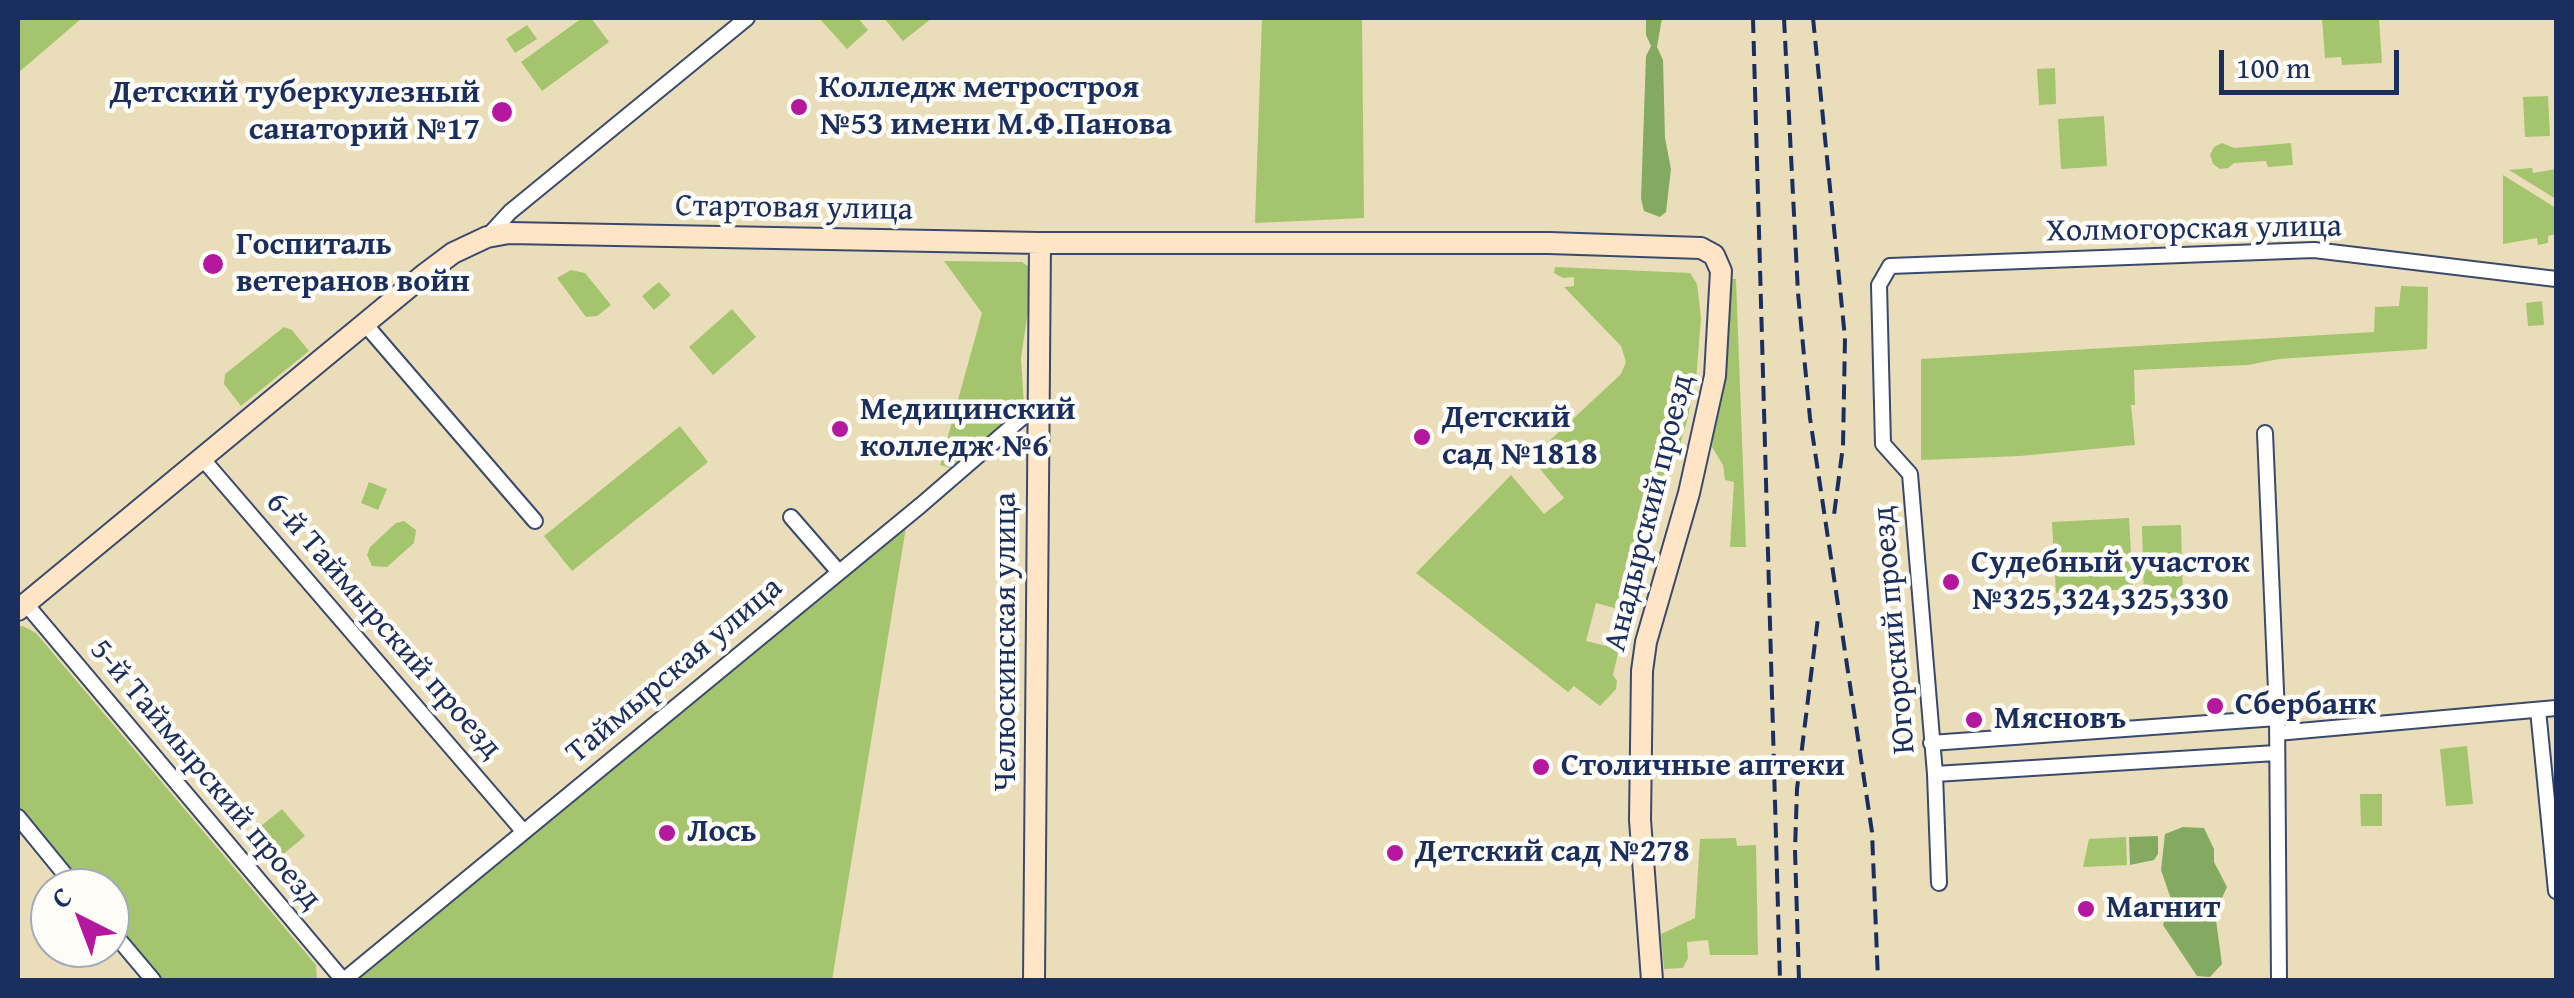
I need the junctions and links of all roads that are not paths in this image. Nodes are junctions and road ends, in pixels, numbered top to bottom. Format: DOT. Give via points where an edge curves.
graph roads {
  1 [pos="748,18"];
  2 [pos="487,237"];
  3 [pos="1040,243"];
  4 [pos="1701,248"];
  5 [pos="1890,266"];
  6 [pos="2556,280"];
  7 [pos="365,324"];
  8 [pos="1039,402"];
  9 [pos="2265,433"];
  10 [pos="202,458"];
  11 [pos="791,517"];
  12 [pos="535,521"];
  13 [pos="838,571"];
  14 [pos="22,607"];
  15 [pos="2556,708"];
  16 [pos="2538,710"];
  17 [pos="2277,725"];
  18 [pos="1931,743"];
  19 [pos="2276,753"];
  20 [pos="1934,774"];
  21 [pos="18,818"];
  22 [pos="523,831"];
  23 [pos="59,868"];
  24 [pos="1939,882"];
  25 [pos="2556,891"];
  26 [pos="130,953"];
  27 [pos="152,980"];
  28 [pos="343,980"];
  29 [pos="1034,980"];
  30 [pos="1652,980"];
  31 [pos="2279,980"];
  1 -- 2 [label="street"];
  2 -- 3 [label="street, Стартовая улица"];
  2 -- 7 [label="street, Стартовая улица" via="453,253"];
  3 -- 4 [label="street, Стартовая улица"];
  3 -- 8 [label="street, Челюскинская улица"];
  4 -- 30 [label="street, Анадырский проезд" via="1714,255 1721,271 1716,376 1642,671 1640,820"];
  5 -- 6 [label="street, Холмогорская улица" via="2314,250"];
  5 -- 18 [label="street, Югорский проезд" via="1879,285 1883,444 1910,474"];
  7 -- 10 [label="street, Стартовая улица"];
  7 -- 12 [label="street"];
  8 -- 13 [label="street, Таймырская улица"];
  8 -- 29 [label="street, Челюскинская улица"];
  9 -- 17 [label="street"];
  10 -- 14 [label="street, Стартовая улица"];
  10 -- 22 [label="street, 6-й Таймырский проезд"];
  11 -- 13 [label="street"];
  13 -- 22 [label="street, Таймырская улица"];
  14 -- 28 [label="street, 5-й Таймырский проезд"];
  15 -- 16 [label="street"];
  16 -- 17 [label="street"];
  16 -- 25 [label="street"];
  17 -- 18 [label="street"];
  17 -- 19 [label="street"];
  18 -- 20 [label="street, Югорский проезд"];
  19 -- 20 [label="street"];
  19 -- 31 [label="street"];
  20 -- 24 [label="street, Югорский проезд"];
  21 -- 23 [label="street"];
  22 -- 28 [label="street, Таймырская улица"];
  26 -- 27 [label="street"];
}
